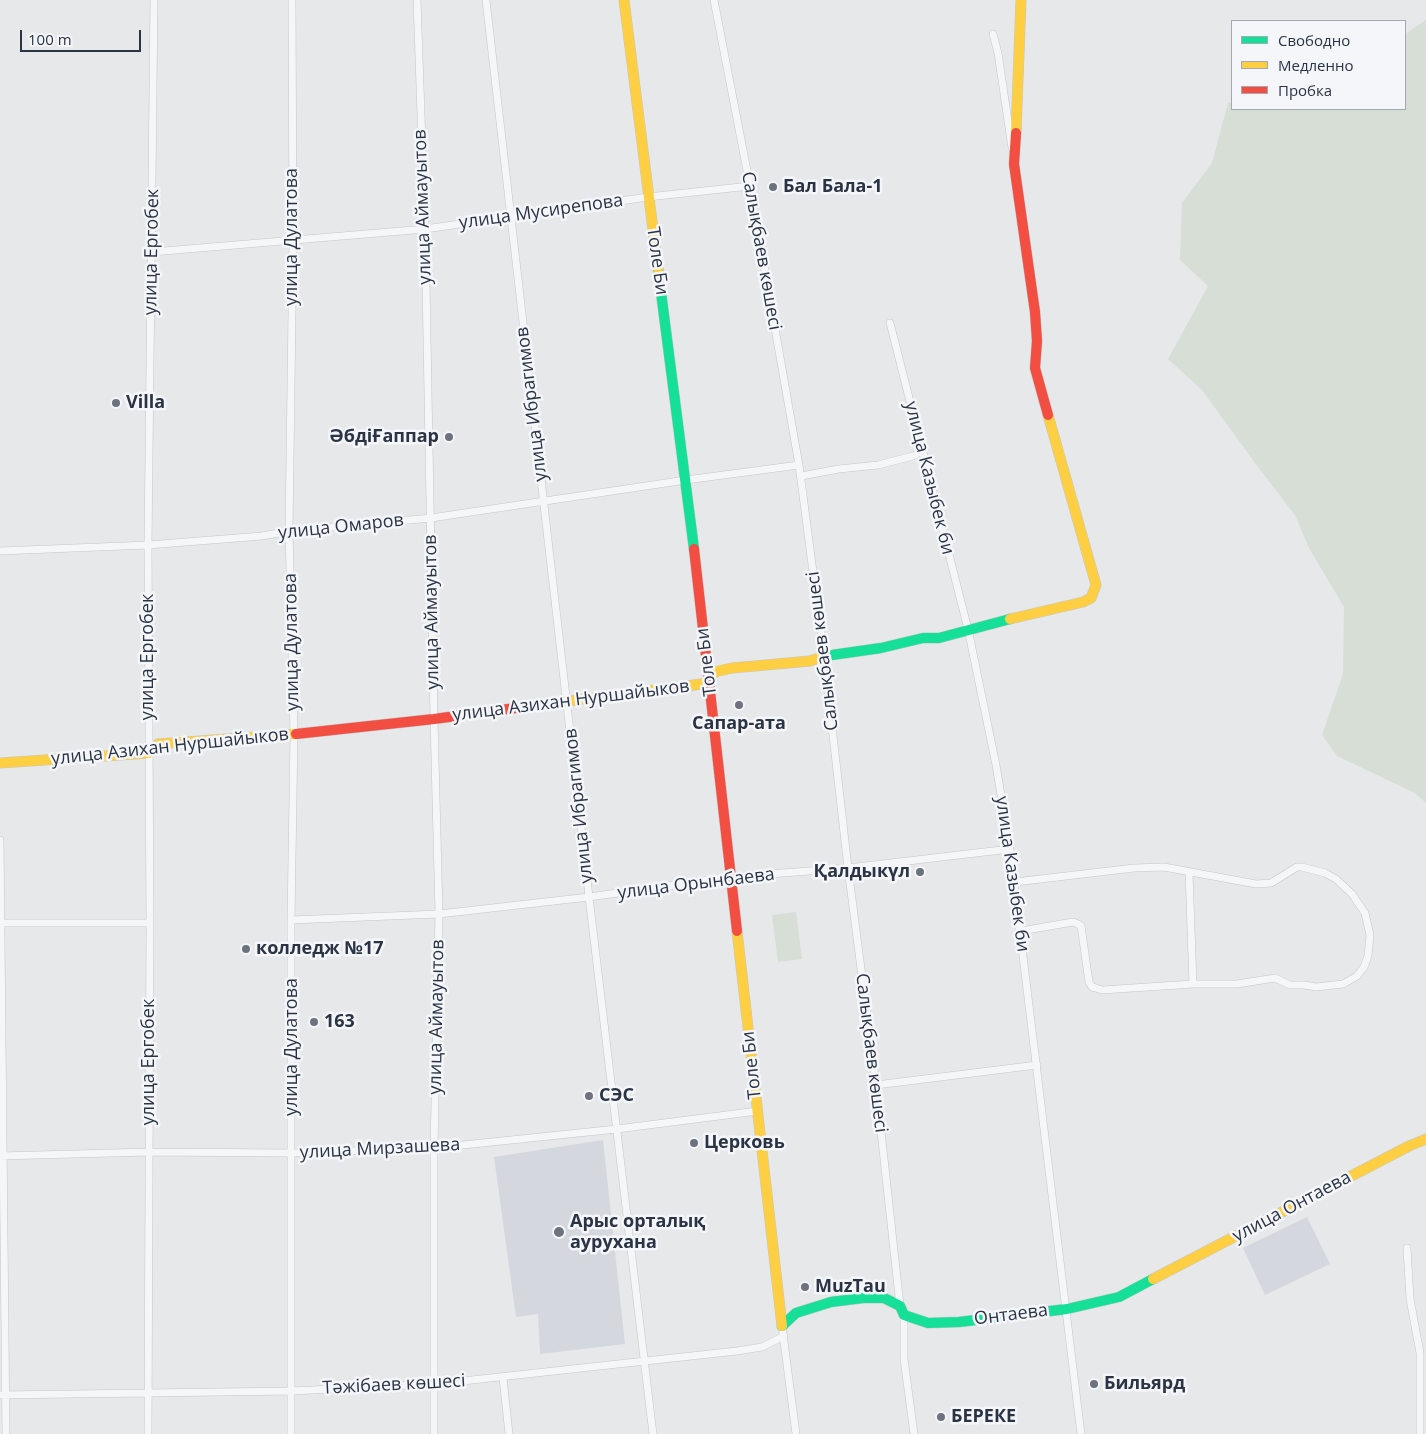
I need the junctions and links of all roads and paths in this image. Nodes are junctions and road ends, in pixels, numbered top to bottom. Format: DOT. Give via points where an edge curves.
graph roads {
  1 [pos="154,0"];
  2 [pos="292,0"];
  3 [pos="416,0"];
  4 [pos="486,0"];
  5 [pos="624,0"];
  6 [pos="714,0"];
  7 [pos="1021,0"];
  8 [pos="993,34"];
  9 [pos="1014,164"];
  10 [pos="750,186"];
  11 [pos="648,197"];
  12 [pos="511,217"];
  13 [pos="424,229"];
  14 [pos="293,240"];
  15 [pos="152,252"];
  16 [pos="890,323"];
  17 [pos="922,451"];
  18 [pos="799,465"];
  19 [pos="800,476"];
  20 [pos="686,480"];
  21 [pos="544,501"];
  22 [pos="430,518"];
  23 [pos="290,531"];
  24 [pos="148,545"];
  25 [pos="0,551"];
  26 [pos="968,629"];
  27 [pos="824,656"];
  28 [pos="709,683"];
  29 [pos="568,701"];
  30 [pos="434,718"];
  31 [pos="294,734"];
  32 [pos="149,753"];
  33 [pos="0,763"];
  34 [pos="0,840"];
  35 [pos="1010,849"];
  36 [pos="848,868"];
  37 [pos="1189,873"];
  38 [pos="732,877"];
  39 [pos="1015,882"];
  40 [pos="589,896"];
  41 [pos="439,914"];
  42 [pos="291,920"];
  43 [pos="1,923"];
  44 [pos="150,923"];
  45 [pos="1021,931"];
  46 [pos="1193,984"];
  47 [pos="1037,1065"];
  48 [pos="876,1085"];
  49 [pos="758,1111"];
  50 [pos="618,1129"];
  51 [pos="1426,1140"];
  52 [pos="434,1148"];
  53 [pos="148,1152"];
  54 [pos="292,1152"];
  55 [pos="2,1156"];
  56 [pos="1408,1248"];
  57 [pos="1119,1297"];
  58 [pos="1067,1309"];
  59 [pos="902,1310"];
  60 [pos="783,1331"];
  61 [pos="1423,1353"];
  62 [pos="645,1361"];
  63 [pos="503,1378"];
  64 [pos="435,1384"];
  65 [pos="292,1391"];
  66 [pos="149,1393"];
  67 [pos="3,1395"];
  68 [pos="6,1434"];
  69 [pos="148,1434"];
  70 [pos="292,1434"];
  71 [pos="434,1434"];
  72 [pos="510,1434"];
  73 [pos="653,1434"];
  74 [pos="796,1434"];
  75 [pos="914,1434"];
  76 [pos="1081,1434"];
  77 [pos="1420,1434"];
  1 -- 15 [label="street, улица Ергобек"];
  2 -- 14 [label="street, улица Дулатова"];
  3 -- 13 [label="street, улица Аймауытов"];
  4 -- 12 [label="street, улица Ибрагимов"];
  5 -- 11 [label="main road, Толе Би"];
  6 -- 10 [label="street, Салықбаев көшесі"];
  7 -- 9 [label="main road, улица Азихан Нуршайыков"];
  8 -- 9 [label="street"];
  9 -- 26 [label="main road, улица Азихан Нуршайыков" via="1035,312 1035,368 1096,585 1091,598 1083,602"];
  10 -- 11 [label="street, улица Мусирепова"];
  10 -- 18 [label="street, Салықбаев көшесі"];
  11 -- 12 [label="street, улица Мусирепова"];
  11 -- 20 [label="main road, Толе Би"];
  12 -- 13 [label="street, улица Мусирепова"];
  12 -- 21 [label="street, улица Ибрагимов"];
  13 -- 14 [label="street, улица Мусирепова"];
  13 -- 22 [label="street, улица Аймауытов"];
  14 -- 15 [label="street, улица Мусирепова"];
  14 -- 23 [label="street, улица Дулатова"];
  15 -- 24 [label="street, улица Ергобек"];
  16 -- 17 [label="street, улица Казыбек би"];
  17 -- 19 [label="street" via="878,465"];
  17 -- 26 [label="street, улица Казыбек би"];
  18 -- 19 [label="street, Салықбаев көшесі"];
  18 -- 20 [label="street, улица Омаров"];
  19 -- 27 [label="street, Салықбаев көшесі"];
  20 -- 21 [label="street, улица Омаров"];
  20 -- 28 [label="main road, Толе Би"];
  21 -- 22 [label="street, улица Омаров"];
  21 -- 29 [label="street, улица Ибрагимов"];
  22 -- 23 [label="street, улица Омаров"];
  22 -- 30 [label="street, улица Аймауытов"];
  23 -- 24 [label="street, улица Омаров"];
  23 -- 31 [label="street, улица Дулатова"];
  24 -- 25 [label="street, улица Омаров"];
  24 -- 32 [label="street, улица Ергобек"];
  26 -- 27 [label="main road, улица Азихан Нуршайыков" via="939,638"];
  26 -- 35 [label="street, улица Казыбек би"];
  27 -- 28 [label="main road, улица Азихан Нуршайыков" via="810,661 714,672"];
  27 -- 36 [label="street, Салықбаев көшесі"];
  28 -- 29 [label="main road, улица Азихан Нуршайыков"];
  28 -- 38 [label="main road, Толе Би"];
  29 -- 30 [label="main road, улица Азихан Нуршайыков"];
  29 -- 40 [label="street, улица Ибрагимов"];
  30 -- 31 [label="main road, улица Азихан Нуршайыков"];
  30 -- 41 [label="street, улица Аймауытов"];
  31 -- 32 [label="main road, улица Азихан Нуршайыков" via="158,744"];
  31 -- 42 [label="street, улица Дулатова"];
  32 -- 33 [label="main road, улица Азихан Нуршайыков"];
  32 -- 44 [label="street, улица Ергобек"];
  34 -- 43 [label="street"];
  35 -- 36 [label="street, улица Орынбаева"];
  35 -- 39 [label="street, улица Казыбек би"];
  36 -- 38 [label="street, улица Орынбаева"];
  36 -- 48 [label="street, Салықбаев көшесі"];
  37 -- 39 [label="street" via="1164,867 1134,868"];
  37 -- 46 [label="street"];
  37 -- 46 [label="street" via="1256,884 1271,883 1297,867 1325,873 1352,894 1365,913 1370,935 1364,967 1357,976 1343,984 1290,985 1275,978 1237,984"];
  38 -- 40 [label="street, улица Орынбаева"];
  38 -- 49 [label="main road, Толе Би"];
  39 -- 45 [label="street, улица Казыбек би"];
  40 -- 41 [label="street, улица Орынбаева"];
  40 -- 50 [label="street, улица Ибрагимов"];
  41 -- 42 [label="street, улица Орынбаева"];
  41 -- 52 [label="street, улица Аймауытов"];
  42 -- 54 [label="street, улица Дулатова"];
  43 -- 44 [label="street"];
  43 -- 55 [label="street"];
  44 -- 53 [label="street, улица Ергобек"];
  45 -- 46 [label="street" via="1073,922 1081,926 1092,987 1102,990"];
  45 -- 47 [label="street, улица Казыбек би"];
  47 -- 48 [label="street"];
  47 -- 58 [label="street, улица Казыбек би"];
  48 -- 59 [label="street, Салықбаев көшесі"];
  49 -- 50 [label="street, улица Мирзашева"];
  49 -- 60 [label="main road, Толе Би"];
  50 -- 52 [label="street, улица Мирзашева"];
  50 -- 62 [label="street, улица Ибрагимов"];
  51 -- 57 [label="main road, улица Онтаева"];
  52 -- 54 [label="street, улица Мирзашева"];
  52 -- 64 [label="street, улица Аймауытов"];
  53 -- 54 [label="street, улица Мирзашева"];
  53 -- 55 [label="street, улица Мирзашева"];
  53 -- 66 [label="street, улица Ергобек"];
  54 -- 65 [label="street, улица Дулатова"];
  55 -- 67 [label="street"];
  56 -- 61 [label="street" via="1410,1299"];
  57 -- 58 [label="main road, Онтаева"];
  58 -- 59 [label="main road, Онтаева" via="928,1323"];
  58 -- 76 [label="street, улица Казыбек би"];
  59 -- 60 [label="main road, Онтаева" via="884,1298 832,1302 796,1313"];
  59 -- 75 [label="street, Салықбаев көшесі" via="904,1359"];
  60 -- 62 [label="street, Тәжібаев көшесі" via="762,1347"];
  60 -- 74 [label="street"];
  61 -- 77 [label="street"];
  62 -- 63 [label="street, Тәжібаев көшесі"];
  62 -- 73 [label="street, улица Ибрагимов"];
  63 -- 64 [label="street, Тәжібаев көшесі"];
  63 -- 72 [label="street"];
  64 -- 65 [label="street, Тәжібаев көшесі"];
  64 -- 71 [label="street, улица Аймауытов"];
  65 -- 66 [label="street, Тәжібаев көшесі"];
  65 -- 70 [label="street, улица Дулатова"];
  66 -- 67 [label="street, Тәжібаев көшесі"];
  66 -- 69 [label="street, улица Ергобек"];
  67 -- 68 [label="street"];
}
